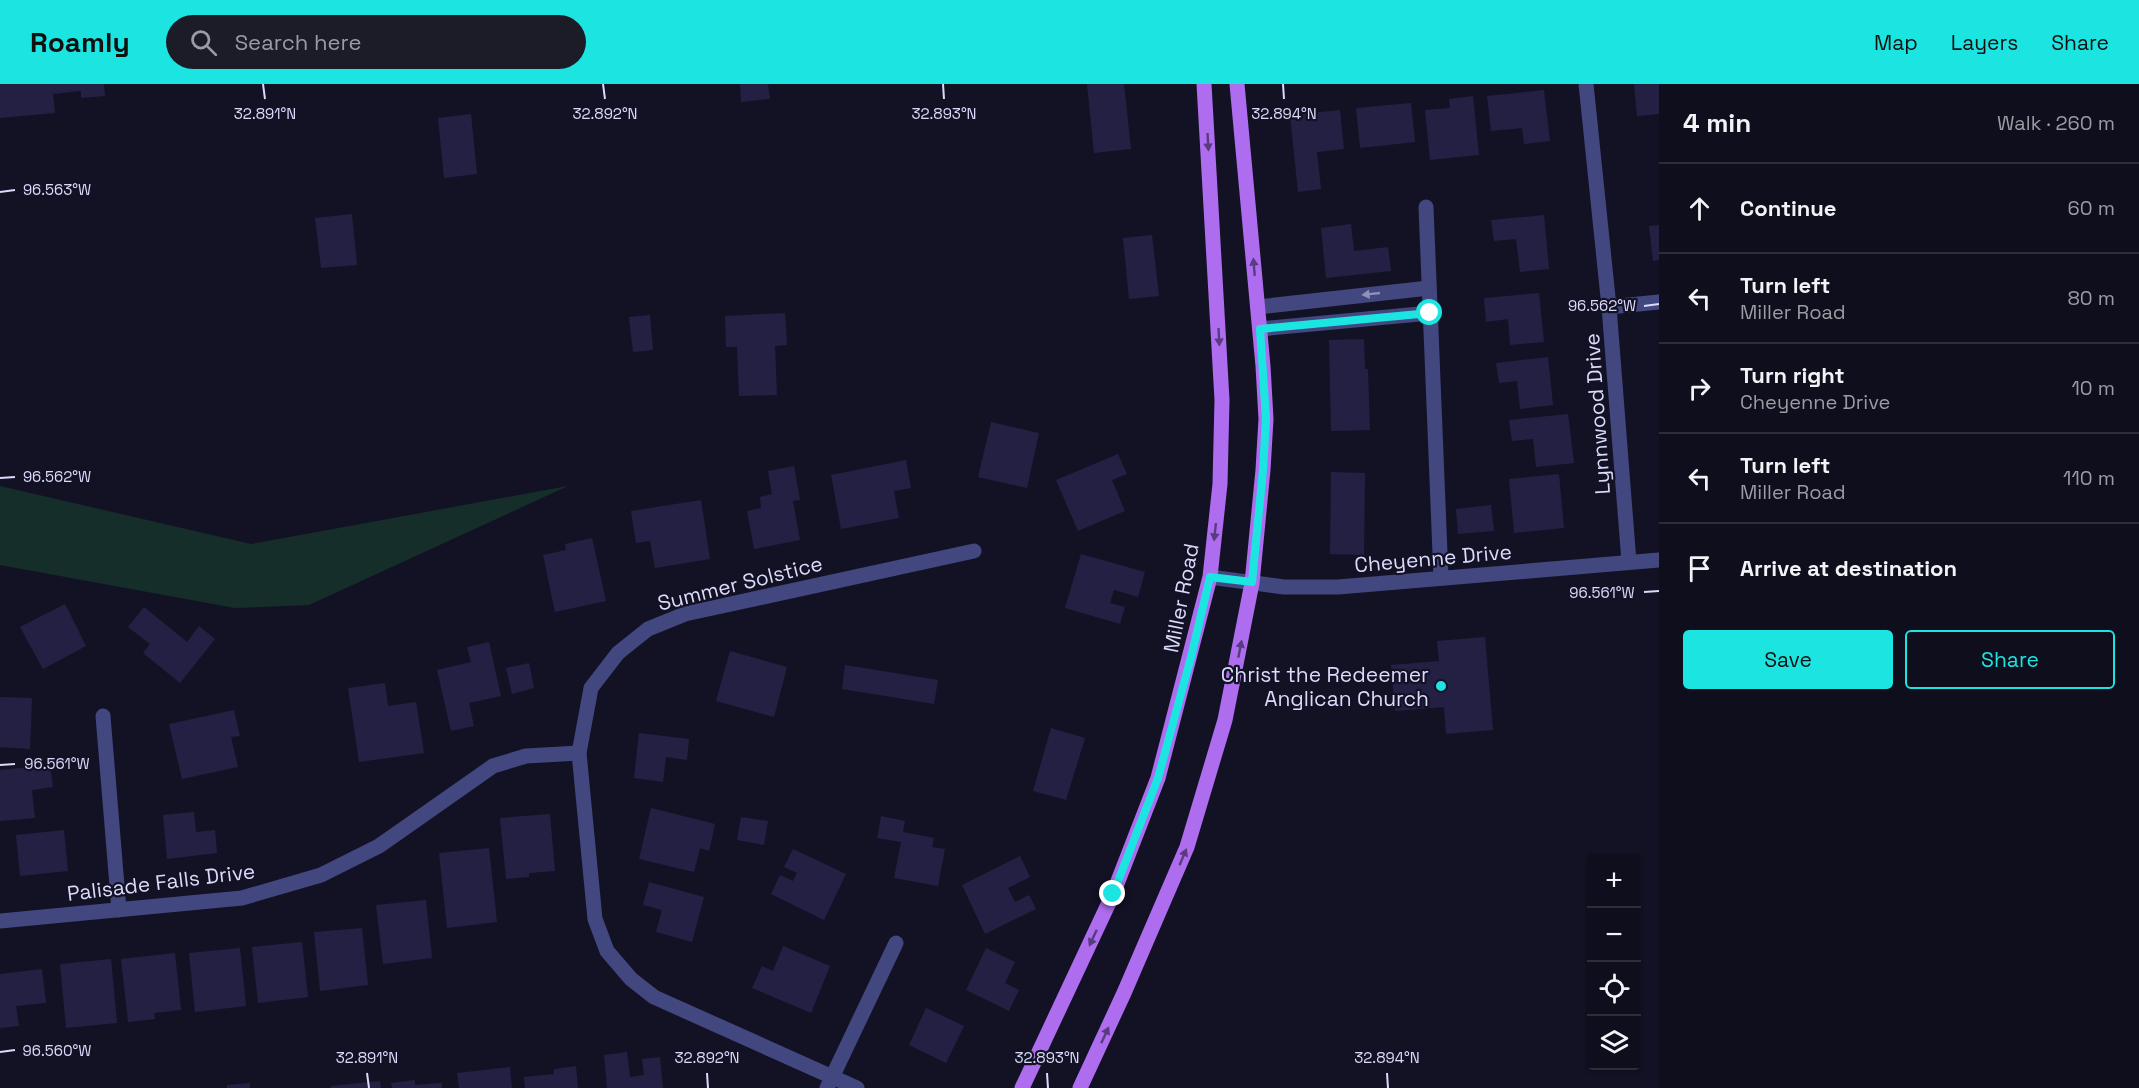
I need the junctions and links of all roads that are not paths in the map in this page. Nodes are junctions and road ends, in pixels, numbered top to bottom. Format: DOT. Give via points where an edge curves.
graph roads {
  1 [pos="1204,84"];
  2 [pos="1237,84"];
  3 [pos="1586,84"];
  4 [pos="1426,207"];
  5 [pos="1429,288"];
  6 [pos="1659,302"];
  7 [pos="1258,307"];
  8 [pos="1609,307"];
  9 [pos="1430,313"];
  10 [pos="1260,329"];
  11 [pos="974,551"];
  12 [pos="1659,560"];
  13 [pos="1629,562"];
  14 [pos="1210,577"];
  15 [pos="1441,578"];
  16 [pos="1252,582"];
  17 [pos="102,716"];
  18 [pos="579,753"];
  19 [pos="119,910"];
  20 [pos="0,921"];
  21 [pos="896,943"];
  22 [pos="831,1083"];
  23 [pos="856,1088"];
  24 [pos="1022,1088"];
  25 [pos="1080,1088"];
  1 -- 14 [label="main road, Miller Road, one-way" via="1222,400 1220,484"];
  7 -- 2 [label="main road, one-way"];
  3 -- 8 [label="street, Lynnwood Drive"];
  4 -- 5 [label="street"];
  5 -- 7 [label="street, one-way"];
  5 -- 9 [label="street"];
  6 -- 8 [label="street"];
  7 -- 10 [label="main road"];
  8 -- 13 [label="street, Lynnwood Drive"];
  9 -- 10 [label="street"];
  9 -- 15 [label="street"];
  10 -- 16 [label="main road" via="1266,419"];
  11 -- 18 [label="street, Summer Solstice" via="685,614 648,629 618,653 591,688"];
  12 -- 13 [label="street, Cheyenne Drive"];
  13 -- 15 [label="street, Cheyenne Drive"];
  14 -- 16 [label="street, Cheyenne Drive"];
  14 -- 24 [label="main road, Miller Road, one-way" via="1158,778 1113,894"];
  15 -- 16 [label="street, Cheyenne Drive" via="1338,587 1284,587"];
  25 -- 16 [label="main road, one-way" via="1187,846 1226,720"];
  17 -- 19 [label="street"];
  18 -- 19 [label="street, Palisade Falls Drive" via="526,756 493,766 379,846 321,875 242,898"];
  18 -- 22 [label="street, Summer Solstice" via="595,919 608,951 631,979 654,997"];
  19 -- 20 [label="street, Palisade Falls Drive"];
  21 -- 22 [label="street"];
  22 -- 23 [label="street, Summer Solstice"];
}
